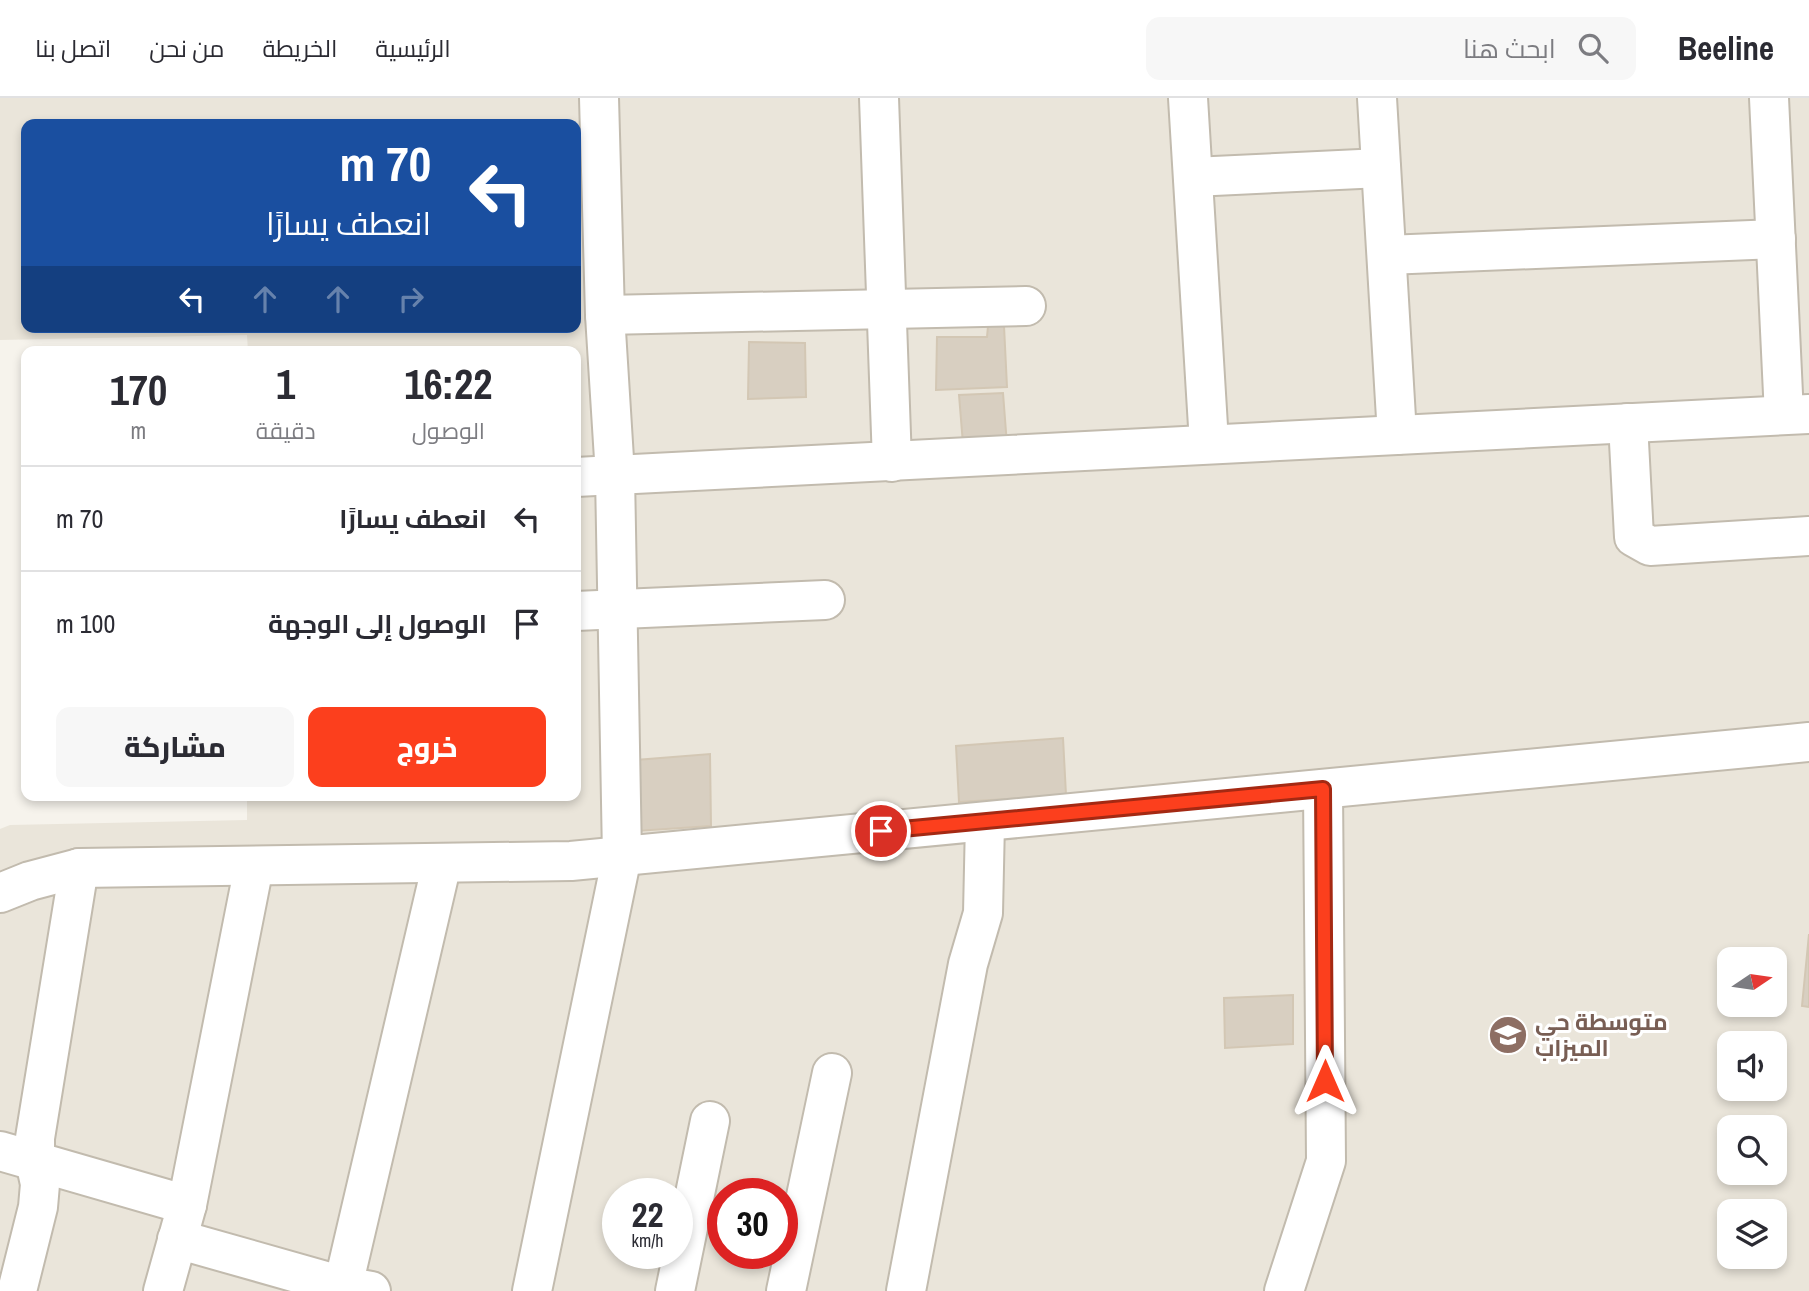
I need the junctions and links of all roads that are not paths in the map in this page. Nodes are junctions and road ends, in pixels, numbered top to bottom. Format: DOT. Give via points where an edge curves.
graph roads {
  1 [pos="599,98"];
  2 [pos="878,98"];
  3 [pos="1188,98"];
  4 [pos="1377,98"];
  5 [pos="1769,98"];
  6 [pos="1381,168"];
  7 [pos="1193,177"];
  8 [pos="1776,239"];
  9 [pos="1387,255"];
  10 [pos="1026,306"];
  11 [pos="887,310"];
  12 [pos="606,315"];
  13 [pos="1797,414"];
  14 [pos="1628,423"];
  15 [pos="1397,435"];
  16 [pos="1209,443"];
  17 [pos="892,462"];
  18 [pos="615,475"];
  19 [pos="581,477"];
  20 [pos="1809,536"];
  21 [pos="825,600"];
  22 [pos="618,608"];
  23 [pos="581,611"];
  24 [pos="1809,743"];
  25 [pos="1323,789"];
  26 [pos="985,821"];
  27 [pos="622,856"];
  28 [pos="442,863"];
  29 [pos="254,866"];
  30 [pos="79,868"];
  31 [pos="0,893"];
  32 [pos="832,1073"];
  33 [pos="710,1121"];
  34 [pos="17,1156"];
  35 [pos="182,1222"];
  36 [pos="357,1288"];
  37 [pos="17,1291"];
  38 [pos="163,1291"];
  39 [pos="532,1291"];
  40 [pos="675,1291"];
  41 [pos="786,1291"];
  42 [pos="906,1291"];
  43 [pos="1284,1291"];
  1 -- 12 [label="street"];
  2 -- 11 [label="street"];
  3 -- 7 [label="street"];
  4 -- 6 [label="street"];
  5 -- 8 [label="street"];
  6 -- 7 [label="street"];
  6 -- 9 [label="street"];
  7 -- 16 [label="street"];
  8 -- 9 [label="street"];
  8 -- 13 [label="street"];
  9 -- 15 [label="street"];
  10 -- 11 [label="street"];
  11 -- 12 [label="street"];
  11 -- 17 [label="street"];
  12 -- 18 [label="street"];
  13 -- 14 [label="street"];
  14 -- 15 [label="street"];
  14 -- 20 [label="street" via="1634,537 1650,546"];
  15 -- 16 [label="street"];
  16 -- 17 [label="street"];
  17 -- 18 [label="street"];
  18 -- 19 [label="street"];
  18 -- 22 [label="street"];
  21 -- 22 [label="street"];
  22 -- 23 [label="street"];
  22 -- 27 [label="street"];
  24 -- 25 [label="street"];
  25 -- 26 [label="street"];
  25 -- 43 [label="street" via="1326,1161"];
  26 -- 27 [label="street"];
  26 -- 42 [label="street" via="983,913 968,964"];
  27 -- 28 [label="street"];
  27 -- 39 [label="street"];
  28 -- 29 [label="street"];
  28 -- 36 [label="street"];
  29 -- 30 [label="street"];
  29 -- 35 [label="street"];
  30 -- 31 [label="street"];
  30 -- 34 [label="street" via="35,1138"];
  32 -- 41 [label="street"];
  33 -- 40 [label="street"];
  34 -- 35 [label="street"];
  34 -- 37 [label="street" via="40,1184"];
  35 -- 36 [label="street"];
  35 -- 38 [label="street"];
}
